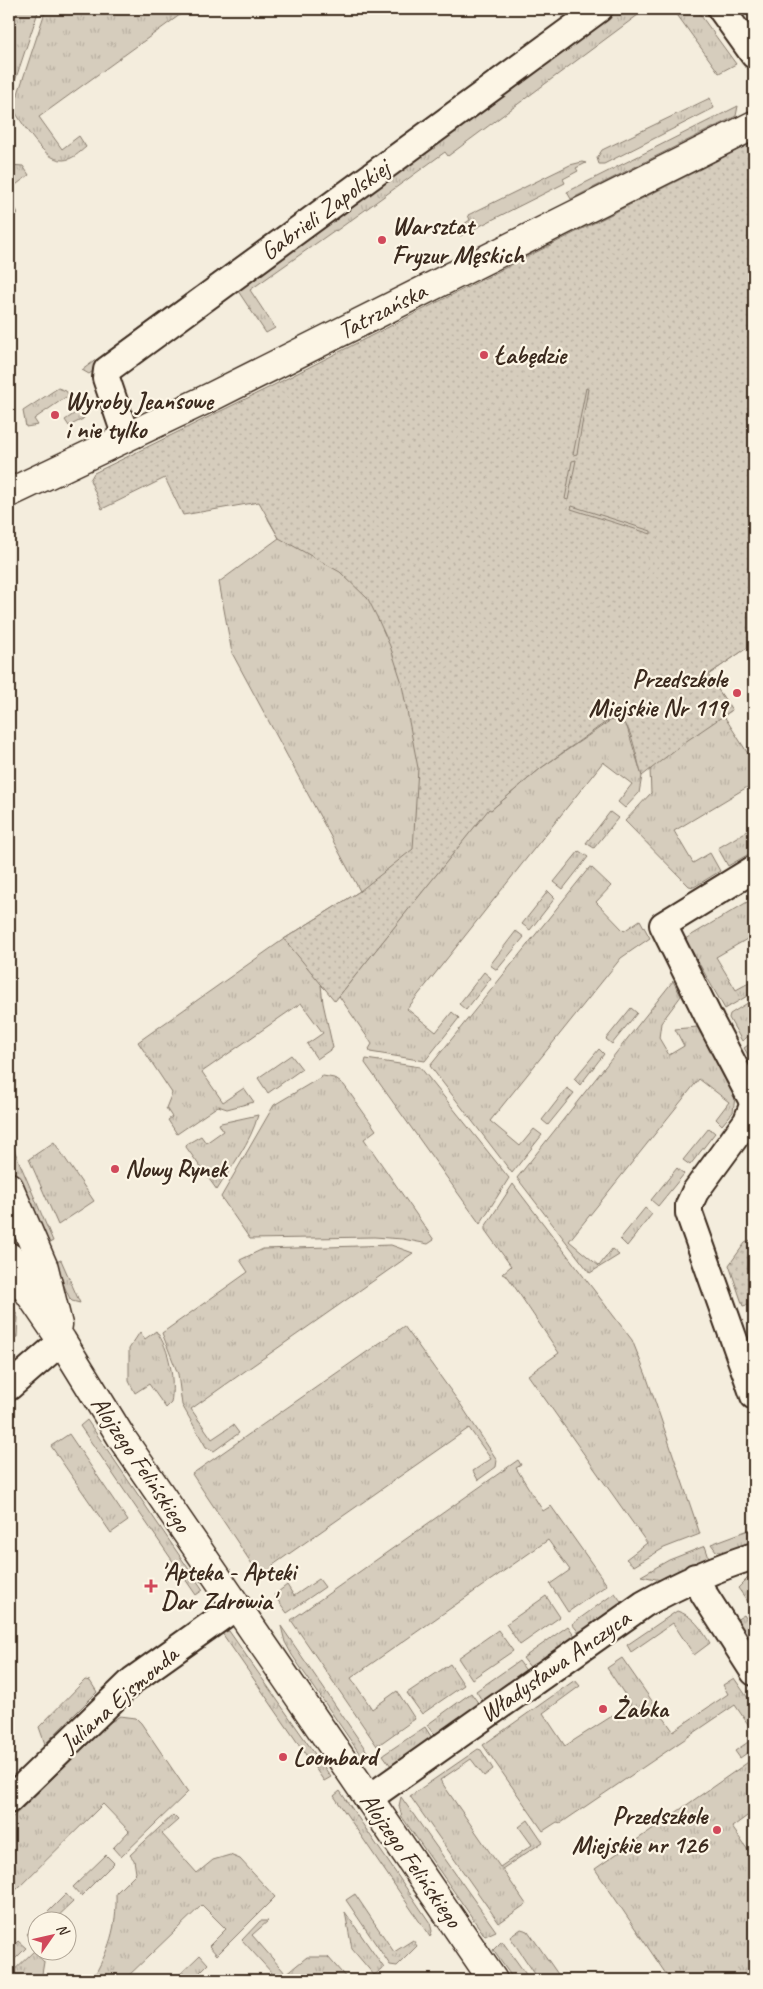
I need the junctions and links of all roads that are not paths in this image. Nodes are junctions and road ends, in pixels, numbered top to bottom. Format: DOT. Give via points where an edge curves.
graph roads {
  1 [pos="600,9"];
  2 [pos="721,9"];
  3 [pos="754,55"];
  4 [pos="754,125"];
  5 [pos="126,437"];
  6 [pos="9,492"];
  7 [pos="754,869"];
  8 [pos="9,1187"];
  9 [pos="9,1257"];
  10 [pos="62,1341"];
  11 [pos="9,1387"];
  12 [pos="754,1396"];
  13 [pos="754,1556"];
  14 [pos="695,1577"];
  15 [pos="237,1606"];
  16 [pos="754,1672"];
  17 [pos="368,1799"];
  18 [pos="9,1800"];
  19 [pos="493,1980"];
  1 -- 5 [label="street, Gabrieli Zapolskiej" via="107,370 106,378"];
  2 -- 3 [label="street"];
  4 -- 5 [label="street, Tatrzańska"];
  5 -- 6 [label="street, Tatrzańska"];
  7 -- 12 [label="street" via="663,925 751,1098 747,1121 689,1205 691,1222"];
  8 -- 10 [label="street, Alojzego Felińskiego" via="44,1268"];
  9 -- 10 [label="street, Alojzego Felińskiego" via="18,1278"];
  10 -- 11 [label="street"];
  10 -- 15 [label="street, Alojzego Felińskiego" via="98,1402"];
  13 -- 14 [label="street, Władysława Anczyca"];
  14 -- 16 [label="street"];
  14 -- 17 [label="street, Władysława Anczyca" via="644,1604"];
  15 -- 17 [label="street, Alojzego Felińskiego"];
  15 -- 18 [label="street, Juliana Ejsmonda" via="133,1680"];
  17 -- 19 [label="street, Alojzego Felińskiego"];
}
